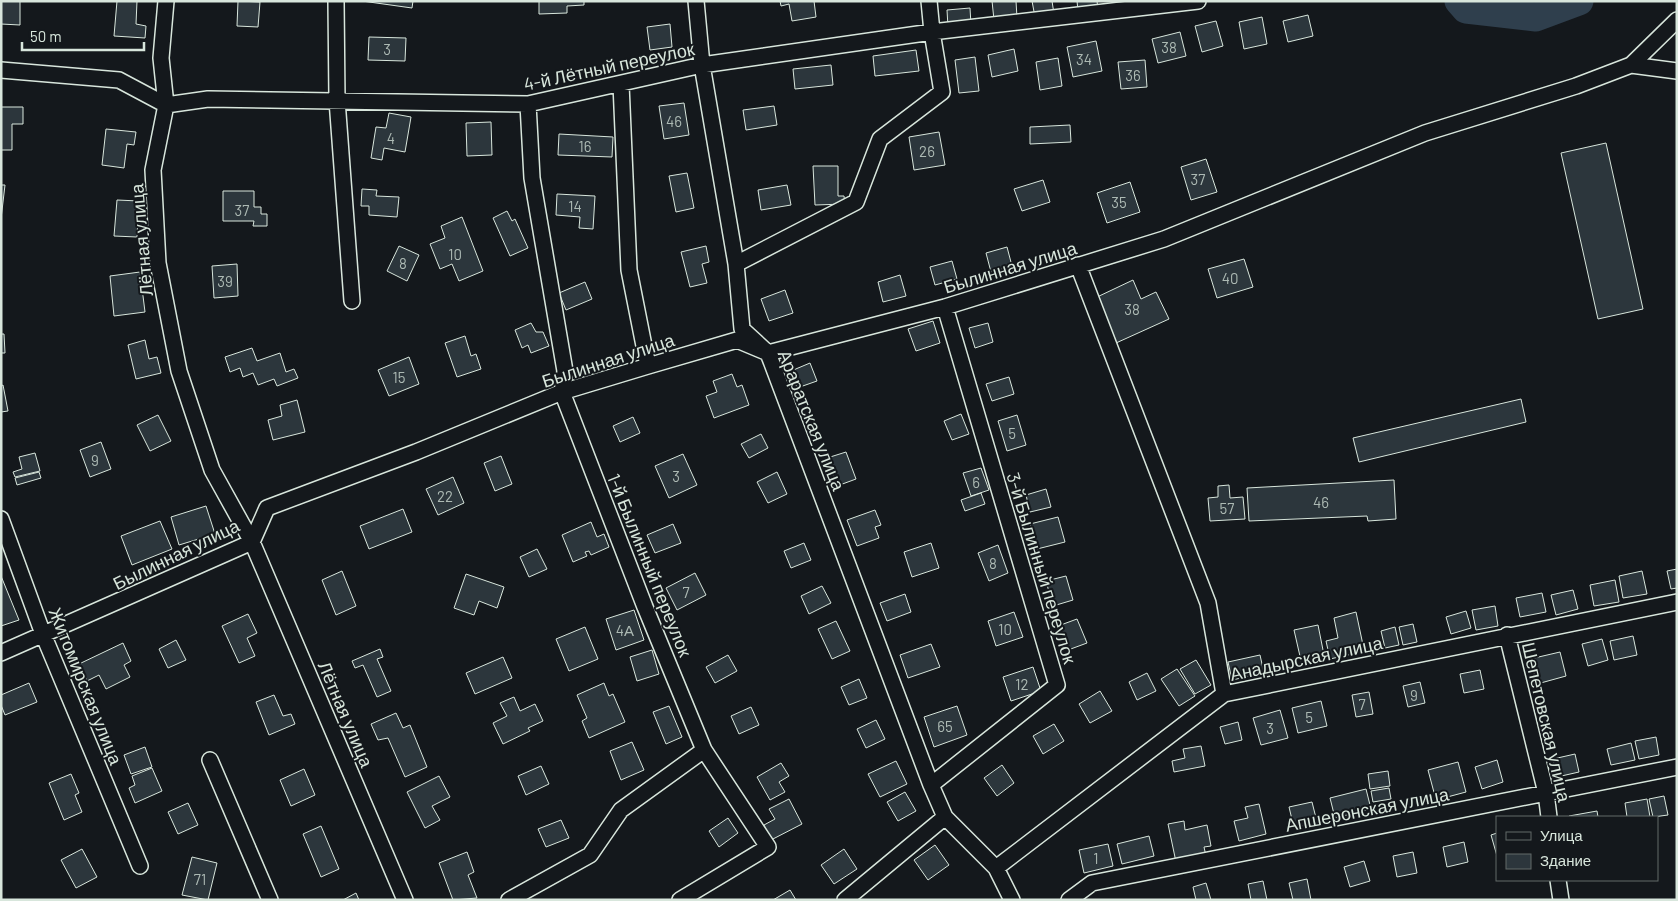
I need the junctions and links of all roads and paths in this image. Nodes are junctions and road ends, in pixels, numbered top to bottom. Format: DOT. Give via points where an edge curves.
graph roads {
  1 [pos="166,1"];
  2 [pos="336,1"];
  3 [pos="696,1"];
  4 [pos="929,1"];
  5 [pos="1198,1"];
  6 [pos="1677,20"];
  7 [pos="932,32"];
  8 [pos="702,65"];
  9 [pos="1631,65"];
  10 [pos="1,70"];
  11 [pos="1677,71"];
  12 [pos="621,84"];
  13 [pos="337,100"];
  14 [pos="528,104"];
  15 [pos="166,105"];
  16 [pos="736,264"];
  17 [pos="1078,265"];
  18 [pos="352,301"];
  19 [pos="945,307"];
  20 [pos="768,353"];
  21 [pos="648,366"];
  22 [pos="562,392"];
  23 [pos="1,520"];
  24 [pos="252,542"];
  25 [pos="1677,602"];
  26 [pos="44,634"];
  27 [pos="1507,635"];
  28 [pos="1,653"];
  29 [pos="1224,694"];
  30 [pos="704,750"];
  31 [pos="210,760"];
  32 [pos="1677,767"];
  33 [pos="931,785"];
  34 [pos="1546,793"];
  35 [pos="1549,816"];
  36 [pos="945,817"];
  37 [pos="140,866"];
  38 [pos="996,868"];
  39 [pos="1558,881"];
  40 [pos="270,900"];
  41 [pos="405,900"];
  42 [pos="509,900"];
  43 [pos="680,900"];
  44 [pos="845,900"];
  45 [pos="1012,900"];
  46 [pos="1069,900"];
  47 [pos="1561,900"];
  1 -- 15 [label="street, Лётная улица" via="161,58"];
  2 -- 13 [label="street"];
  3 -- 8 [label="street, Араратская улица"];
  4 -- 7 [label="street"];
  5 -- 7 [label="street, 4-й Лётный переулок"];
  6 -- 9 [label="street"];
  7 -- 8 [label="street, 4-й Лётный переулок"];
  7 -- 16 [label="street" via="942,92 880,139 856,202"];
  8 -- 12 [label="street, 4-й Лётный переулок"];
  8 -- 16 [label="street, Араратская улица"];
  9 -- 11 [label="street"];
  9 -- 17 [label="street, Былинная улица" via="1576,86 1425,132 1164,239"];
  10 -- 15 [label="street" via="119,80"];
  12 -- 14 [label="street, 4-й Лётный переулок"];
  12 -- 21 [label="street" via="629,270"];
  13 -- 14 [label="street, 4-й Лётный переулок"];
  13 -- 15 [label="street, 4-й Лётный переулок" via="208,99"];
  13 -- 18 [label="street"];
  14 -- 22 [label="street" via="532,178 566,370"];
  15 -- 24 [label="street, Лётная улица" via="153,170 158,263 179,371 212,470"];
  16 -- 20 [label="street, Араратская улица" via="742,329"];
  17 -- 19 [label="street, Былинная улица"];
  17 -- 29 [label="street" via="1208,603"];
  19 -- 20 [label="street, Былинная улица"];
  19 -- 33 [label="street, 3-й Былинный переулок" via="1058,686"];
  20 -- 21 [label="street, Былинная улица" via="737,340"];
  20 -- 33 [label="street, Араратская улица"];
  21 -- 22 [label="street, Былинная улица"];
  22 -- 24 [label="street, Былинная улица" via="267,508"];
  22 -- 30 [label="street, 1-й Былинный переулок"];
  23 -- 26 [label="street, Житомирская улица"];
  24 -- 26 [label="street, Былинная улица"];
  24 -- 41 [label="street, Лётная улица"];
  25 -- 27 [label="street, Анадырская улица"];
  26 -- 28 [label="street, Былинная улица"];
  26 -- 37 [label="street, Житомирская улица"];
  27 -- 29 [label="street, Анадырская улица"];
  27 -- 34 [label="street, Шепетовская улица"];
  29 -- 38 [label="street, Анадырская улица"];
  30 -- 42 [label="street" via="621,810 590,855"];
  30 -- 43 [label="street, 1-й Былинный переулок" via="768,847"];
  31 -- 40 [label="street"];
  32 -- 34 [label="street, Апшеронская улица"];
  33 -- 36 [label="street, Араратская улица"];
  34 -- 35 [label="street, Шепетовская улица"];
  34 -- 46 [label="street, Апшеронская улица" via="1092,882"];
  36 -- 38 [label="street"];
  36 -- 44 [label="street"];
  38 -- 45 [label="street"];
  39 -- 47 [label="street"];
}
